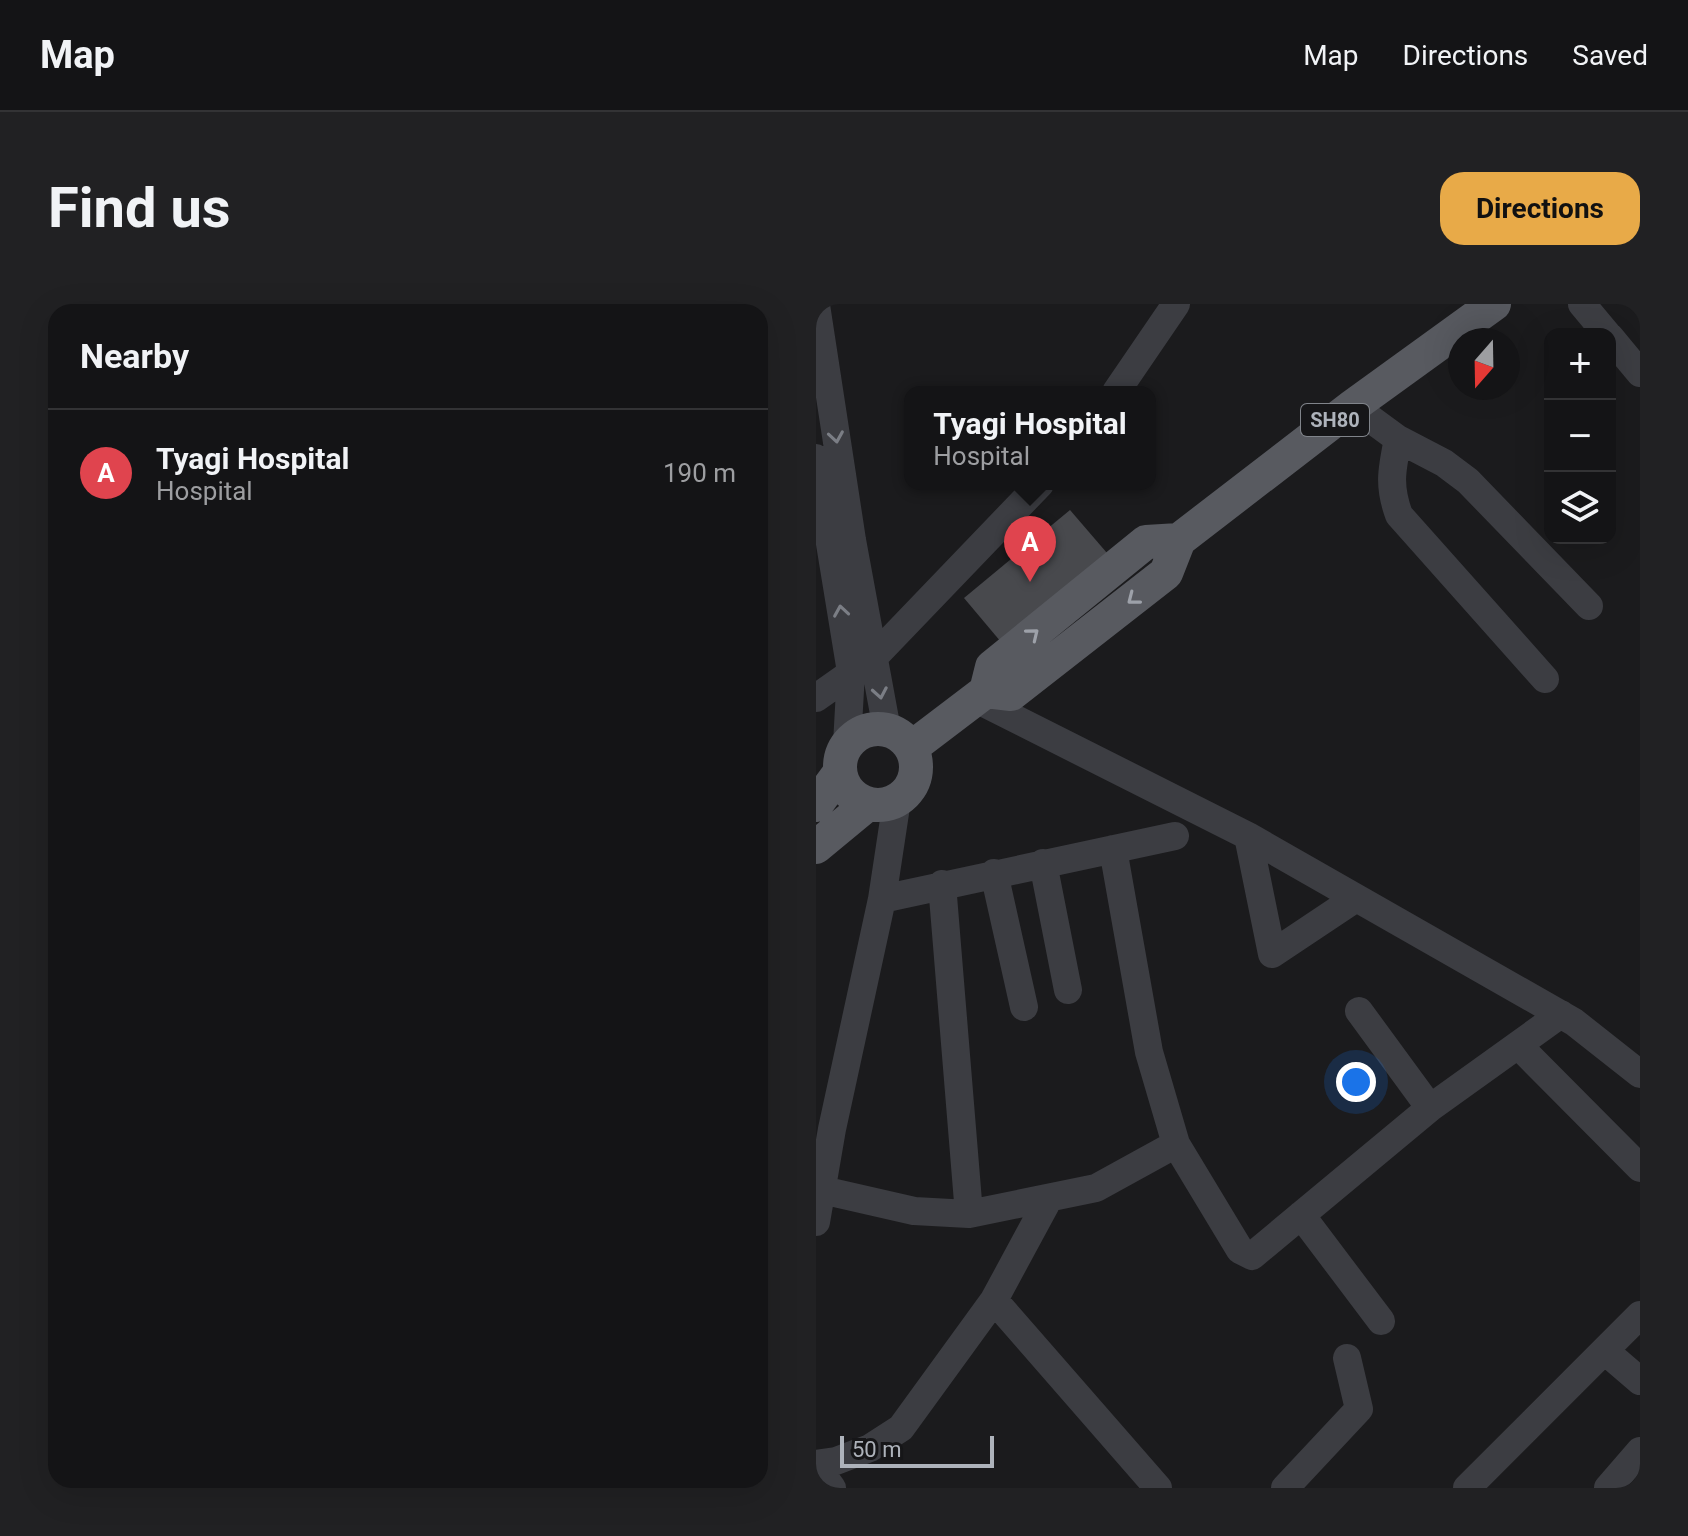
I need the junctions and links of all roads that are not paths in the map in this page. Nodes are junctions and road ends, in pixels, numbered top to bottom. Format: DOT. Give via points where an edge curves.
graph roads {
  1 [pos="1176,304"];
  2 [pos="1494,304"];
  3 [pos="1582,304"];
  4 [pos="816,305"];
  5 [pos="1602,328"];
  6 [pos="1616,344"];
  7 [pos="1640,373"];
  8 [pos="1120,386"];
  9 [pos="1353,406"];
  10 [pos="1398,439"];
  11 [pos="816,458"];
  12 [pos="1034,490"];
  13 [pos="824,548"];
  14 [pos="1589,606"];
  15 [pos="862,665"];
  16 [pos="1545,679"];
  17 [pos="981,695"];
  18 [pos="816,698"];
  19 [pos="899,739"];
  20 [pos="843,758"];
  21 [pos="882,802"];
  22 [pos="816,805"];
  23 [pos="1175,836"];
  24 [pos="1248,836"];
  25 [pos="816,847"];
  26 [pos="1113,849"];
  27 [pos="1043,863"];
  28 [pos="994,873"];
  29 [pos="942,884"];
  30 [pos="1356,898"];
  31 [pos="882,899"];
  32 [pos="1068,990"];
  33 [pos="1024,1007"];
  34 [pos="1359,1011"];
  35 [pos="1561,1014"];
  36 [pos="1518,1045"];
  37 [pos="1640,1074"];
  38 [pos="1430,1108"];
  39 [pos="824,1128"];
  40 [pos="1176,1144"];
  41 [pos="1640,1168"];
  42 [pos="822,1190"];
  43 [pos="1048,1200"];
  44 [pos="969,1214"];
  45 [pos="1301,1215"];
  46 [pos="816,1222"];
  47 [pos="994,1300"];
  48 [pos="1640,1315"];
  49 [pos="1381,1321"];
  50 [pos="1605,1351"];
  51 [pos="1347,1358"];
  52 [pos="1640,1381"];
  53 [pos="1640,1451"];
  54 [pos="816,1465"];
  55 [pos="832,1488"];
  56 [pos="1158,1488"];
  57 [pos="1285,1488"];
  58 [pos="1467,1488"];
  59 [pos="1608,1488"];
  1 -- 8 [label="street"];
  2 -- 9 [label="main road, SH80"];
  3 -- 5 [label="street"];
  4 -- 15 [label="street, one-way" via="847,510"];
  6 -- 7 [label="street"];
  9 -- 10 [label="street"];
  9 -- 17 [label="main road, SH80" via="1179,540 1166,573 1011,694"];
  10 -- 14 [label="street" via="1468,481"];
  10 -- 16 [label="street" via="1391,493 1399,515"];
  11 -- 13 [label="street"];
  12 -- 15 [label="street"];
  15 -- 13 [label="street, one-way"];
  15 -- 18 [label="street"];
  15 -- 19 [label="street, one-way"];
  15 -- 20 [label="street"];
  17 -- 19 [label="main road, SH80"];
  17 -- 24 [label="street"];
  19 -- 20 [label="main road, SH80" via="873,729 858,734"];
  19 -- 21 [label="main road" via="916,762 915,777 908,790"];
  20 -- 21 [label="main road" via="844,786 854,797"];
  20 -- 22 [label="main road"];
  21 -- 25 [label="main road"];
  21 -- 31 [label="street"];
  23 -- 26 [label="street"];
  24 -- 30 [label="street"];
  24 -- 30 [label="street" via="1272,954"];
  26 -- 27 [label="street"];
  26 -- 40 [label="street" via="1149,1052"];
  27 -- 28 [label="street"];
  27 -- 32 [label="street"];
  28 -- 29 [label="street"];
  28 -- 33 [label="street"];
  29 -- 31 [label="street"];
  29 -- 44 [label="street"];
  30 -- 35 [label="street"];
  31 -- 39 [label="street"];
  34 -- 38 [label="street"];
  35 -- 36 [label="street"];
  35 -- 37 [label="street"];
  36 -- 38 [label="street"];
  36 -- 41 [label="street"];
  38 -- 45 [label="street"];
  39 -- 42 [label="street"];
  40 -- 43 [label="street" via="1096,1188"];
  40 -- 45 [label="street" via="1240,1250 1252,1256"];
  42 -- 44 [label="street" via="914,1211"];
  42 -- 46 [label="street"];
  43 -- 44 [label="street"];
  43 -- 47 [label="street"];
  45 -- 49 [label="street"];
  47 -- 54 [label="street" via="901,1428 870,1448"];
  47 -- 56 [label="street"];
  48 -- 50 [label="street"];
  50 -- 52 [label="street"];
  50 -- 58 [label="street"];
  51 -- 57 [label="street" via="1359,1409"];
  53 -- 59 [label="street"];
  54 -- 55 [label="street"];
}
